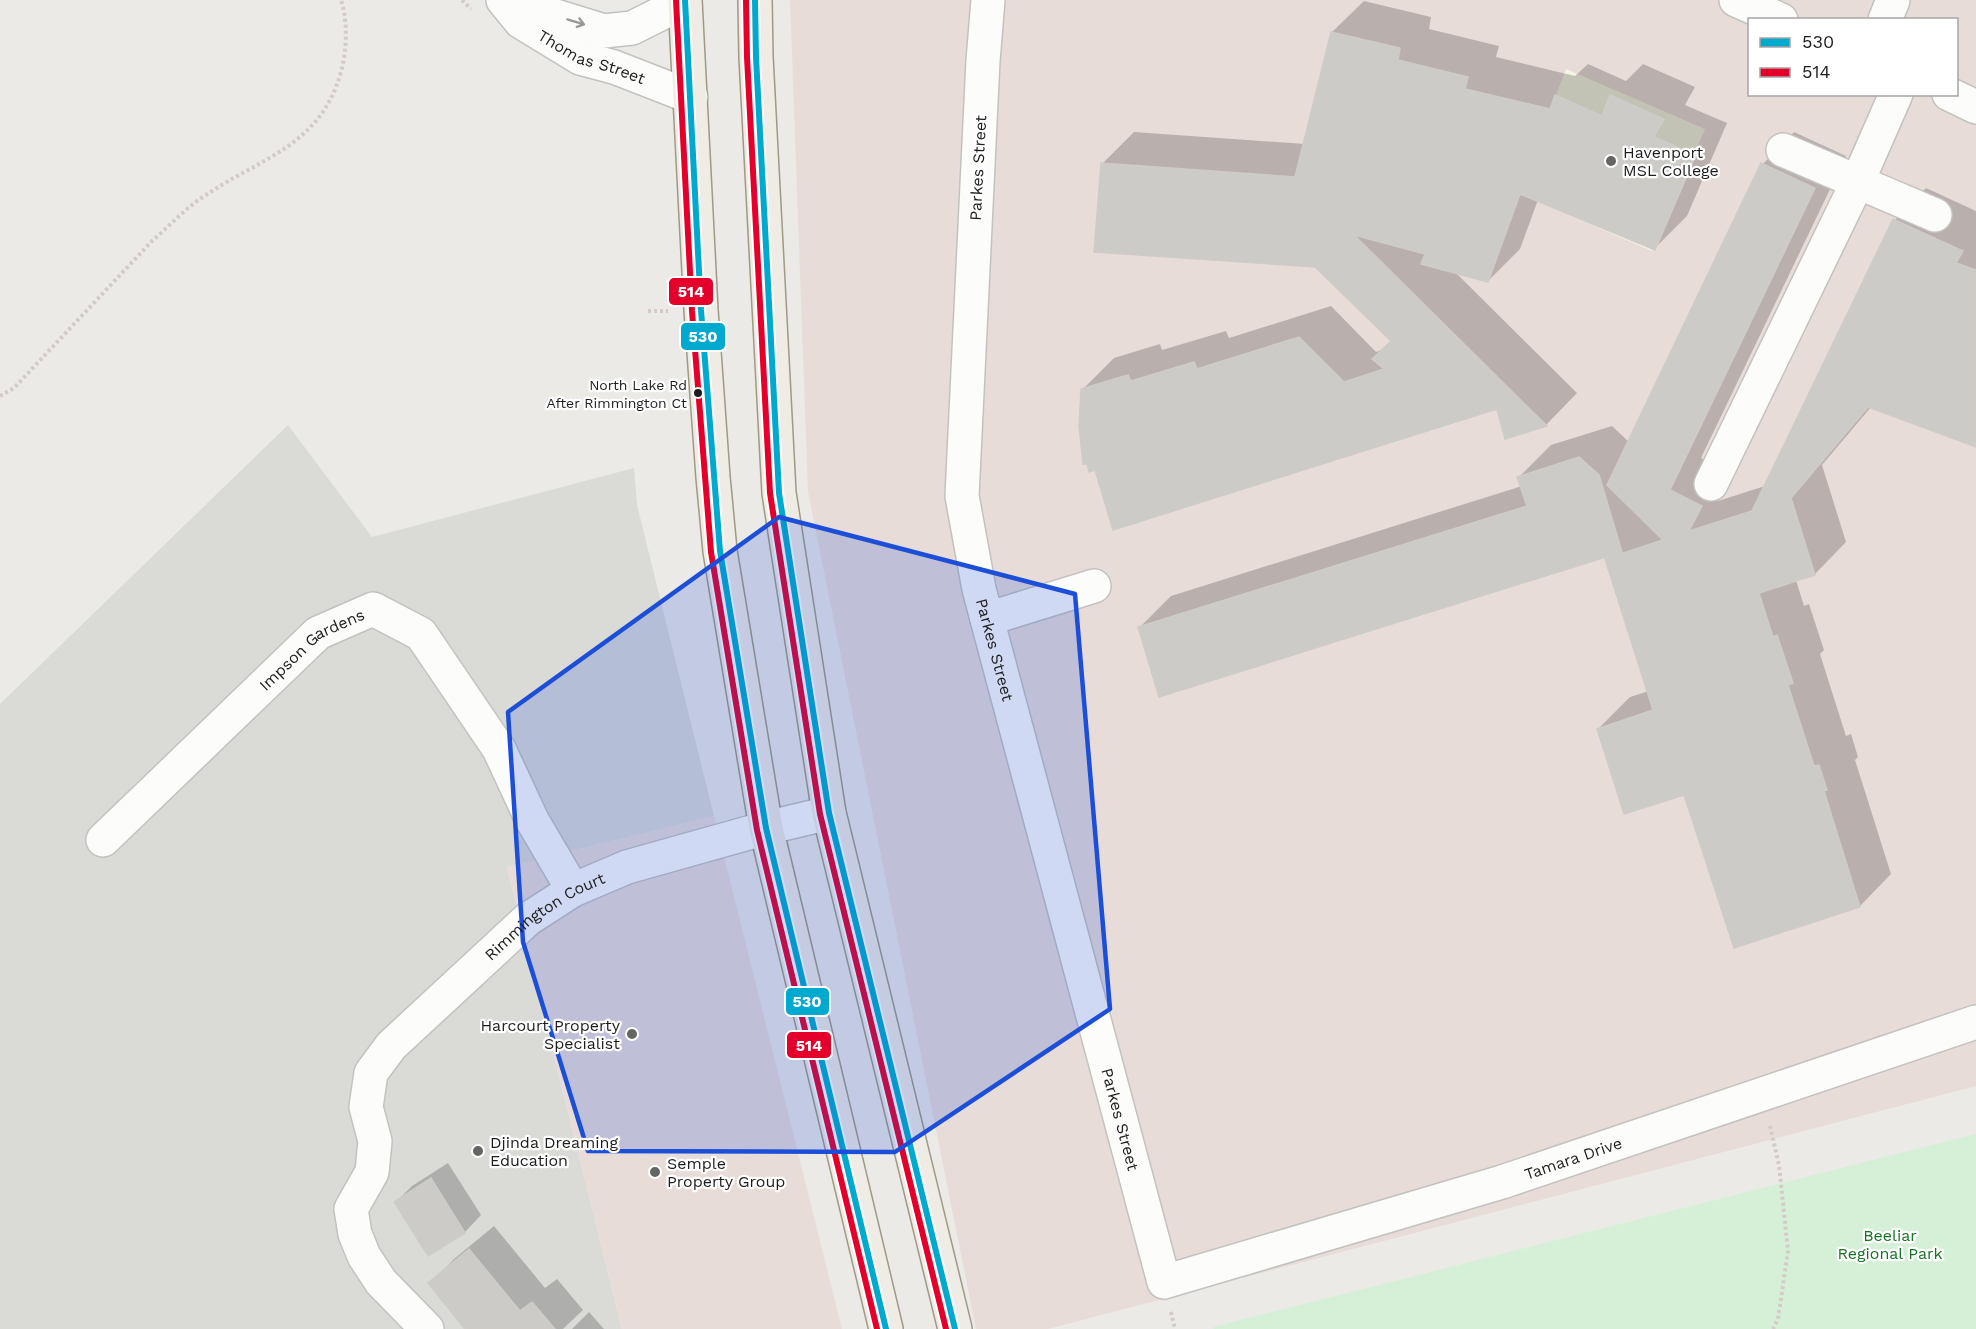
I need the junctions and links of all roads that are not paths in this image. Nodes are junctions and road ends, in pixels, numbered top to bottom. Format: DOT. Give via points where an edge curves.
graph roads {
  1 [pos="503,0"];
  2 [pos="522,0"];
  3 [pos="673,0"];
  4 [pos="685,0"];
  5 [pos="755,0"];
  6 [pos="988,0"];
  7 [pos="1737,0"];
  8 [pos="1893,0"];
  9 [pos="1777,18"];
  10 [pos="1886,18"];
  11 [pos="1895,96"];
  12 [pos="1953,96"];
  13 [pos="691,97"];
  14 [pos="1976,107"];
  15 [pos="1783,150"];
  16 [pos="1857,183"];
  17 [pos="1935,215"];
  18 [pos="1711,484"];
  19 [pos="1094,586"];
  20 [pos="987,619"];
  21 [pos="829,813"];
  22 [pos="766,828"];
  23 [pos="103,840"];
  24 [pos="573,890"];
  25 [pos="1976,1022"];
  26 [pos="1164,1282"];
  27 [pos="427,1329"];
  28 [pos="886,1329"];
  29 [pos="955,1329"];
  1 -- 13 [label="street, Thomas Street" via="521,22 580,58"];
  2 -- 3 [label="street, Thomas Street, one-way" via="536,10 604,31 632,28 662,13"];
  4 -- 13 [label="main road"];
  5 -- 21 [label="main road" via="779,493"];
  6 -- 20 [label="street, Parkes Street" via="962,496"];
  7 -- 9 [label="street"];
  8 -- 10 [label="street"];
  11 -- 16 [label="street"];
  12 -- 14 [label="street"];
  13 -- 22 [label="main road" via="720,551"];
  15 -- 16 [label="street"];
  16 -- 17 [label="street"];
  16 -- 18 [label="street"];
  19 -- 20 [label="street"];
  20 -- 26 [label="street, Parkes Street"];
  21 -- 22 [label="street, Rimmington Court"];
  21 -- 29 [label="main road"];
  22 -- 24 [label="street, Rimmington Court" via="627,867"];
  22 -- 28 [label="main road"];
  23 -- 24 [label="street, Impson Gardens" via="318,633 373,609 421,634 499,749 532,820"];
  24 -- 27 [label="street, Rimmington Court" via="528,919 391,1046 371,1073 366,1107 375,1141 372,1172 351,1209 355,1234 381,1282"];
  25 -- 26 [label="street, Tamara Drive" via="1502,1182"];
}
